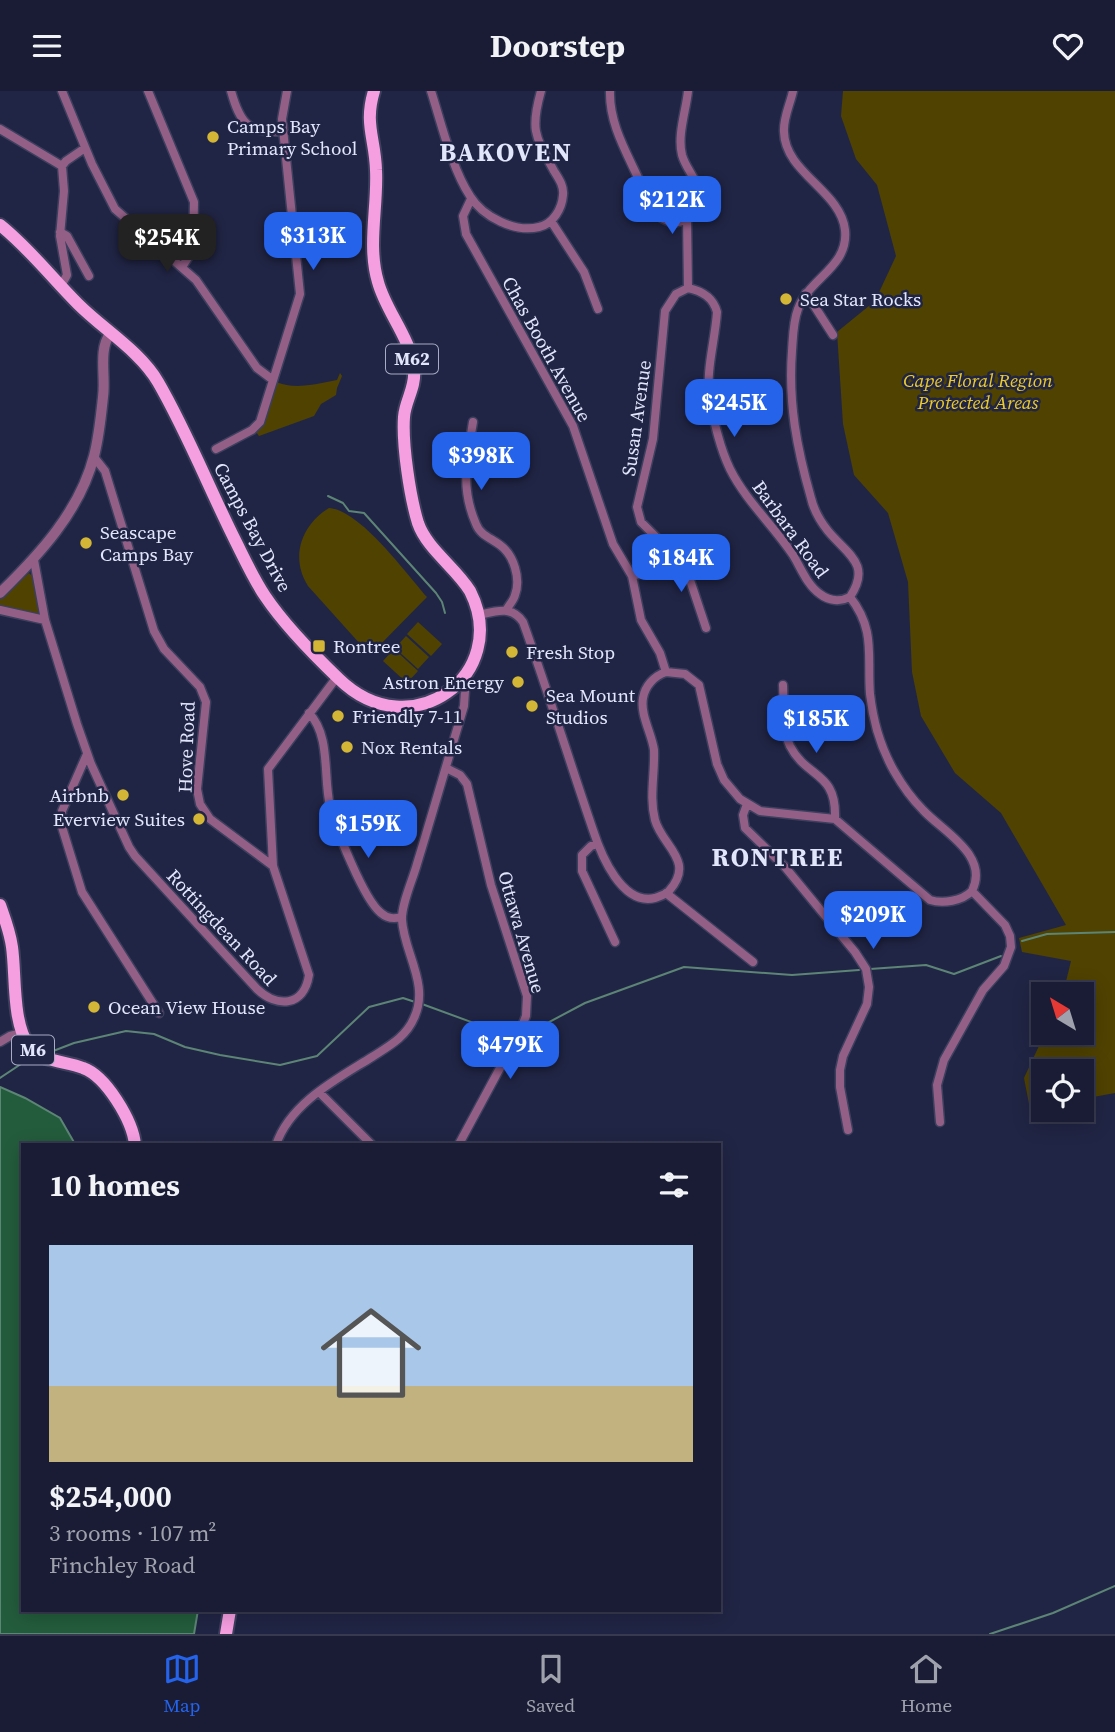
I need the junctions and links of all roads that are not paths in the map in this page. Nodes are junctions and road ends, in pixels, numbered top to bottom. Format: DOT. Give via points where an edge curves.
graph roads {
  1 [pos="62,91"];
  2 [pos="148,91"];
  3 [pos="231,91"];
  4 [pos="287,91"];
  5 [pos="374,91"];
  6 [pos="430,91"];
  7 [pos="541,91"];
  8 [pos="610,91"];
  9 [pos="688,91"];
  10 [pos="793,91"];
  11 [pos="0,129"];
  12 [pos="283,131"];
  13 [pos="85,148"];
  14 [pos="62,166"];
  15 [pos="471,198"];
  16 [pos="687,219"];
  17 [pos="551,221"];
  18 [pos="0,225"];
  19 [pos="60,232"];
  20 [pos="182,267"];
  21 [pos="89,276"];
  22 [pos="61,286"];
  23 [pos="688,288"];
  24 [pos="806,293"];
  25 [pos="598,309"];
  26 [pos="110,334"];
  27 [pos="833,335"];
  28 [pos="273,380"];
  29 [pos="472,422"];
  30 [pos="216,449"];
  31 [pos="94,457"];
  32 [pos="663,555"];
  33 [pos="34,560"];
  34 [pos="632,576"];
  35 [pos="0,593"];
  36 [pos="850,597"];
  37 [pos="507,609"];
  38 [pos="0,610"];
  39 [pos="478,615"];
  40 [pos="45,620"];
  41 [pos="706,628"];
  42 [pos="666,672"];
  43 [pos="337,677"];
  44 [pos="459,682"];
  45 [pos="783,685"];
  46 [pos="309,713"];
  47 [pos="88,754"];
  48 [pos="446,768"];
  49 [pos="747,804"];
  50 [pos="835,819"];
  51 [pos="597,844"];
  52 [pos="272,866"];
  53 [pos="972,891"];
  54 [pos="666,894"];
  55 [pos="0,905"];
  56 [pos="401,917"];
  57 [pos="615,942"];
  58 [pos="753,962"];
  59 [pos="159,1013"];
  60 [pos="22,1033"];
  61 [pos="0,1042"];
  62 [pos="319,1092"];
  63 [pos="940,1122"];
  64 [pos="848,1130"];
  65 [pos="135,1143"];
  66 [pos="277,1143"];
  67 [pos="370,1143"];
  68 [pos="459,1143"];
  69 [pos="230,1612"];
  70 [pos="226,1634"];
  1 -- 13 [label="street"];
  2 -- 20 [label="street" via="194,202 193,250"];
  3 -- 12 [label="street" via="247,125 267,132"];
  4 -- 12 [label="street"];
  5 -- 39 [label="main road, Camps Bay Drive / M62" via="368,114 376,170 372,255 381,292 413,364 414,381 404,416 416,513 423,534 466,584"];
  6 -- 15 [label="street"];
  7 -- 17 [label="street" via="536,135 564,193"];
  8 -- 16 [label="street" via="617,132 653,208 671,222"];
  9 -- 16 [label="street" via="681,152 699,190 696,207"];
  10 -- 24 [label="street" via="784,123 785,142 841,218 845,233 839,259"];
  11 -- 14 [label="street"];
  12 -- 28 [label="street" via="300,294"];
  13 -- 14 [label="street"];
  13 -- 20 [label="street" via="115,209"];
  14 -- 19 [label="street"];
  15 -- 17 [label="street" via="490,215 514,226 537,228"];
  15 -- 34 [label="street, Chas Booth Avenue" via="463,216 466,234 571,422 613,544"];
  16 -- 23 [label="street"];
  17 -- 25 [label="street" via="584,272"];
  18 -- 22 [label="main road, Camps Bay Drive / M62"];
  19 -- 21 [label="street" via="67,236"];
  19 -- 22 [label="street" via="67,275"];
  20 -- 28 [label="street" via="203,288 257,368"];
  22 -- 26 [label="main road, Camps Bay Drive / M62"];
  23 -- 32 [label="street, Susan Avenue" via="676,294 665,311 653,439 638,507 641,522 658,539"];
  23 -- 36 [label="street, Barbara Road" via="707,295 717,312 710,398 730,470 813,588 826,598"];
  24 -- 27 [label="street"];
  24 -- 36 [label="street" via="793,341 793,430 816,514 858,565 858,581"];
  26 -- 31 [label="street" via="104,345 104,391"];
  26 -- 43 [label="main road, Camps Bay Drive / M62" via="147,366 158,382 265,596"];
  28 -- 30 [label="street" via="257,426"];
  29 -- 37 [label="street" via="465,481 468,501 479,530 502,546 513,563 517,584"];
  31 -- 33 [label="street" via="65,519"];
  31 -- 52 [label="street, Hove Road" via="105,471 154,631 164,649 200,687 206,702 197,789 200,804 210,819"];
  32 -- 34 [label="street" via="652,571"];
  32 -- 41 [label="street, Susan Avenue" via="689,577"];
  33 -- 35 [label="street"];
  33 -- 40 [label="street, Rottingdean Road"];
  34 -- 42 [label="street, Chas Booth Avenue" via="641,620"];
  36 -- 53 [label="street" via="868,630 870,696 881,742 911,797 968,853 975,877"];
  37 -- 39 [label="street"];
  37 -- 51 [label="street" via="523,622"];
  38 -- 40 [label="street"];
  39 -- 44 [label="main road, Camps Bay Drive / M62" via="477,647"];
  40 -- 47 [label="street, Rottingdean Road"];
  42 -- 49 [label="street" via="685,674 699,685 717,764 728,786"];
  42 -- 54 [label="street" via="648,685 642,704 654,751 654,817 679,863 677,877"];
  43 -- 44 [label="main road, Camps Bay Drive / M62" via="367,700 401,708 432,701"];
  43 -- 46 [label="street, Rottingdean Road"];
  44 -- 48 [label="street" via="466,696"];
  45 -- 50 [label="street" via="789,742 831,790"];
  46 -- 52 [label="street, Rottingdean Road" via="268,769"];
  46 -- 56 [label="street" via="322,736 335,823 367,894 383,915"];
  47 -- 52 [label="street, Rottingdean Road" via="135,856 257,989 282,1003 301,993 309,975"];
  47 -- 59 [label="street" via="62,811 62,827 82,893"];
  48 -- 56 [label="street"];
  48 -- 68 [label="street, Ottawa Avenue" via="467,784 491,885 527,996 520,1031"];
  49 -- 50 [label="street" via="777,814"];
  49 -- 64 [label="street" via="743,820 748,832 785,867 866,969 867,1004 840,1070"];
  50 -- 53 [label="street" via="930,899 954,900"];
  51 -- 54 [label="street" via="628,893 645,899"];
  51 -- 57 [label="street" via="582,855 582,871"];
  53 -- 63 [label="street" via="1005,925 1011,947 1008,960 983,990 944,1060 937,1085"];
  54 -- 58 [label="street"];
  55 -- 60 [label="main road, M6" via="12,944"];
  56 -- 62 [label="street" via="418,985 414,1020 395,1042"];
  60 -- 61 [label="street"];
  60 -- 65 [label="main road, M6" via="37,1053 98,1077 129,1122"];
  62 -- 66 [label="street" via="294,1115"];
  62 -- 67 [label="street"];
  69 -- 70 [label="main road"];
}
